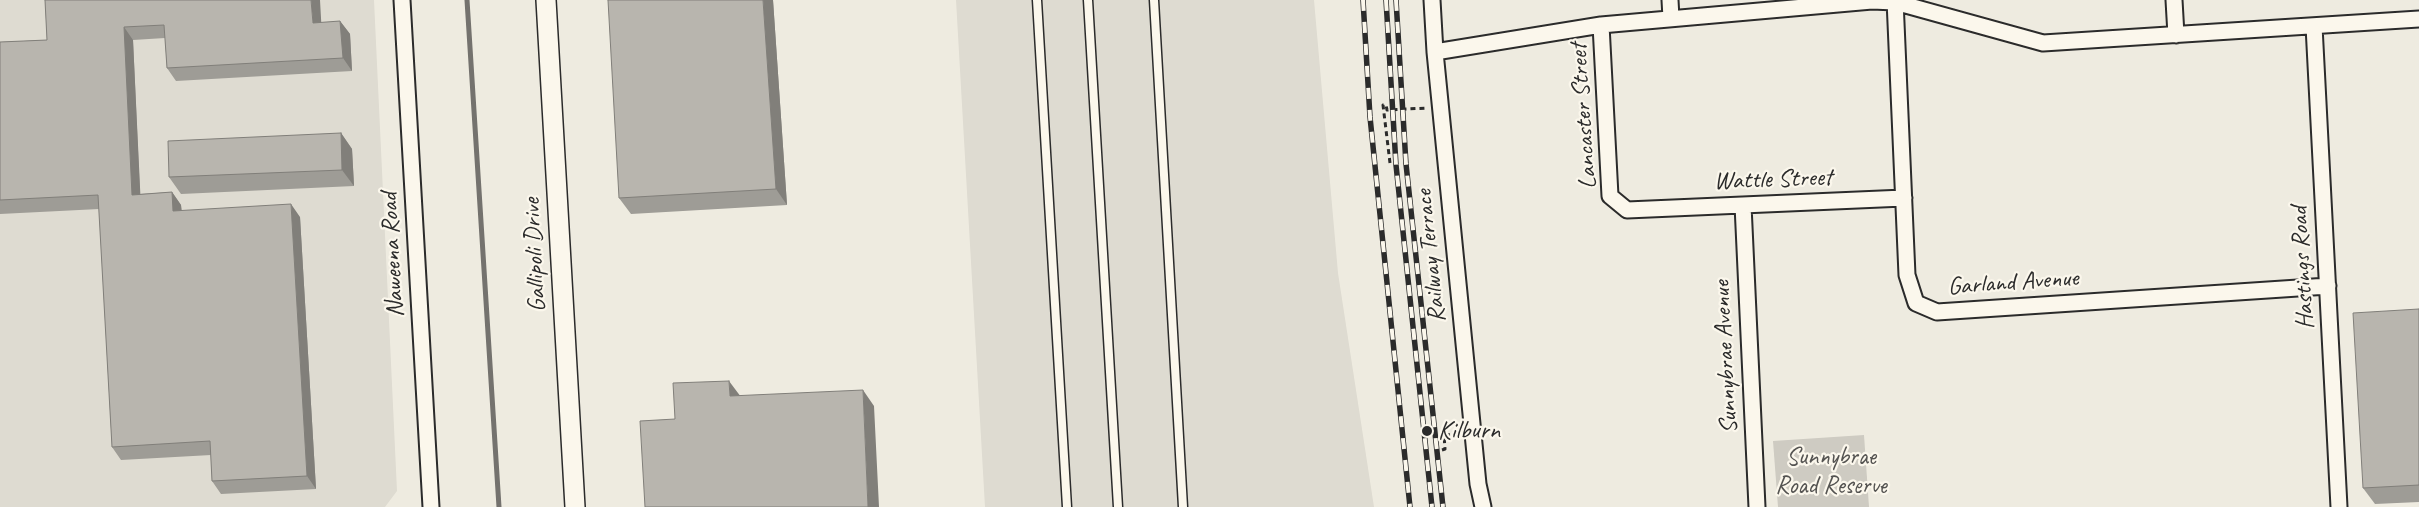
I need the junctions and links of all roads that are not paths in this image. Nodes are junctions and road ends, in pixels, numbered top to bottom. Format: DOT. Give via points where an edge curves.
graph roads {
  1 [pos="402,0"];
  2 [pos="546,0"];
  3 [pos="1037,0"];
  4 [pos="1088,0"];
  5 [pos="1154,0"];
  6 [pos="1432,0"];
  7 [pos="1670,0"];
  8 [pos="2174,0"];
  9 [pos="1895,1"];
  10 [pos="1671,18"];
  11 [pos="2419,19"];
  12 [pos="1601,25"];
  13 [pos="2314,26"];
  14 [pos="2176,35"];
  15 [pos="1435,52"];
  16 [pos="1904,198"];
  17 [pos="1743,205"];
  18 [pos="1645,210"];
  19 [pos="2328,286"];
  20 [pos="431,507"];
  21 [pos="575,507"];
  22 [pos="1067,507"];
  23 [pos="1118,507"];
  24 [pos="1183,507"];
  25 [pos="1483,507"];
  26 [pos="1757,507"];
  27 [pos="2340,507"];
  1 -- 20 [label="street, Naweena Road"];
  2 -- 21 [label="street, Gallipoli Drive"];
  3 -- 22 [label="lane"];
  4 -- 23 [label="lane"];
  5 -- 24 [label="lane"];
  6 -- 15 [label="street, Railway Terrace"];
  7 -- 10 [label="street"];
  8 -- 14 [label="street"];
  9 -- 10 [label="street"];
  9 -- 14 [label="street" via="2043,43"];
  9 -- 16 [label="street, Garland Avenue"];
  10 -- 12 [label="street"];
  11 -- 13 [label="street"];
  12 -- 15 [label="street"];
  12 -- 18 [label="street, Lancaster Street" via="1610,196 1626,210"];
  13 -- 14 [label="street"];
  13 -- 19 [label="street, Hastings Road"];
  15 -- 25 [label="street, Railway Terrace"];
  16 -- 17 [label="street, Wattle Street"];
  16 -- 19 [label="street, Garland Avenue" via="1907,275 1916,303 1937,312"];
  17 -- 18 [label="street, Wattle Street"];
  17 -- 26 [label="street, Sunnybrae Avenue"];
  19 -- 27 [label="street, Hastings Road"];
}
